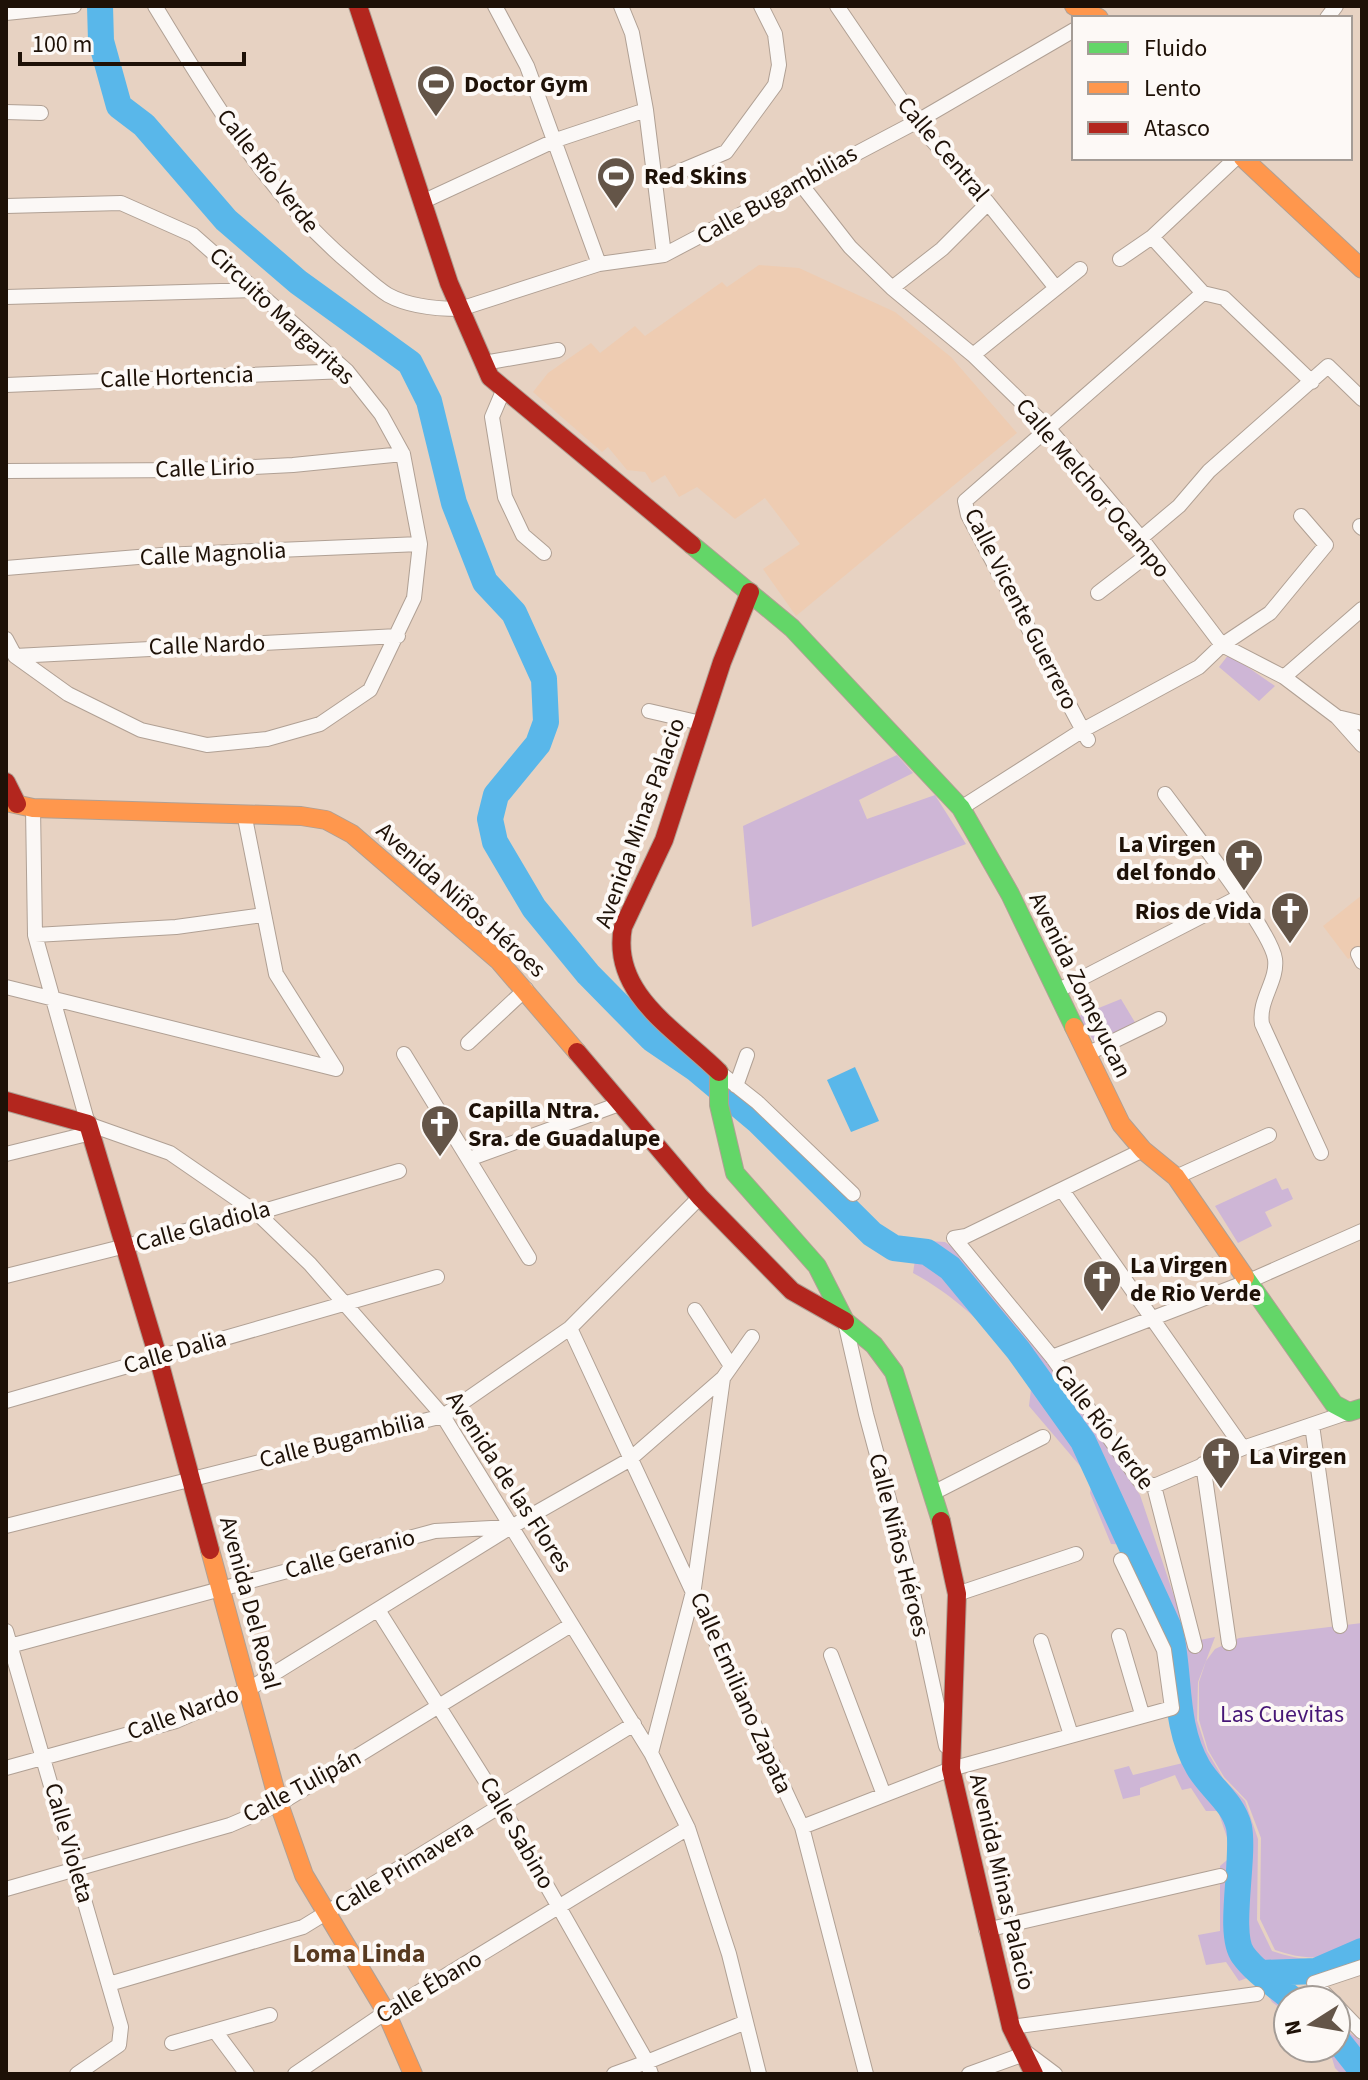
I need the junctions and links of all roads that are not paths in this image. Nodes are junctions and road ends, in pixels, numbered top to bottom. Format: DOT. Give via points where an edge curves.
graph roads {
  1 [pos="74,6"];
  2 [pos="155,6"];
  3 [pos="358,6"];
  4 [pos="495,6"];
  5 [pos="621,6"];
  6 [pos="761,6"];
  7 [pos="837,6"];
  8 [pos="1074,6"];
  9 [pos="6,13"];
  10 [pos="1100,15"];
  11 [pos="1072,31"];
  12 [pos="646,110"];
  13 [pos="6,112"];
  14 [pos="41,113"];
  15 [pos="916,122"];
  16 [pos="556,140"];
  17 [pos="1234,160"];
  18 [pos="1245,160"];
  19 [pos="657,181"];
  20 [pos="800,183"];
  21 [pos="422,202"];
  22 [pos="988,203"];
  23 [pos="6,206"];
  24 [pos="1152,237"];
  25 [pos="664,255"];
  26 [pos="1120,259"];
  27 [pos="599,264"];
  28 [pos="1080,269"];
  29 [pos="1362,269"];
  30 [pos="892,288"];
  31 [pos="1056,288"];
  32 [pos="259,290"];
  33 [pos="1203,293"];
  34 [pos="6,297"];
  35 [pos="460,309"];
  36 [pos="558,350"];
  37 [pos="973,355"];
  38 [pos="484,363"];
  39 [pos="347,371"];
  40 [pos="1312,382"];
  41 [pos="6,385"];
  42 [pos="503,391"];
  43 [pos="1362,399"];
  44 [pos="1049,429"];
  45 [pos="403,454"];
  46 [pos="6,471"];
  47 [pos="1301,516"];
  48 [pos="1141,538"];
  49 [pos="420,544"];
  50 [pos="544,553"];
  51 [pos="1150,553"];
  52 [pos="6,568"];
  53 [pos="750,592"];
  54 [pos="1098,593"];
  55 [pos="1362,609"];
  56 [pos="398,636"];
  57 [pos="6,639"];
  58 [pos="1222,645"];
  59 [pos="15,656"];
  60 [pos="1284,677"];
  61 [pos="649,711"];
  62 [pos="1337,717"];
  63 [pos="701,723"];
  64 [pos="1362,723"];
  65 [pos="1085,735"];
  66 [pos="1362,745"];
  67 [pos="6,782"];
  68 [pos="1165,794"];
  69 [pos="19,805"];
  70 [pos="961,808"];
  71 [pos="244,813"];
  72 [pos="1239,897"];
  73 [pos="263,915"];
  74 [pos="35,935"];
  75 [pos="6,987"];
  76 [pos="526,989"];
  77 [pos="1057,991"];
  78 [pos="51,1000"];
  79 [pos="1159,1019"];
  80 [pos="468,1043"];
  81 [pos="404,1054"];
  82 [pos="1087,1054"];
  83 [pos="747,1055"];
  84 [pos="723,1086"];
  85 [pos="6,1101"];
  86 [pos="622,1103"];
  87 [pos="89,1129"];
  88 [pos="1269,1135"];
  89 [pos="1143,1150"];
  90 [pos="1321,1153"];
  91 [pos="6,1154"];
  92 [pos="469,1159"];
  93 [pos="399,1171"];
  94 [pos="1176,1177"];
  95 [pos="1062,1190"];
  96 [pos="853,1194"];
  97 [pos="700,1197"];
  98 [pos="257,1213"];
  99 [pos="1362,1231"];
  100 [pos="125,1247"];
  101 [pos="529,1258"];
  102 [pos="6,1276"];
  103 [pos="437,1277"];
  104 [pos="1249,1281"];
  105 [pos="344,1302"];
  106 [pos="695,1310"];
  107 [pos="1151,1320"];
  108 [pos="845,1321"];
  109 [pos="570,1328"];
  110 [pos="752,1337"];
  111 [pos="158,1357"];
  112 [pos="1052,1357"];
  113 [pos="727,1372"];
  114 [pos="6,1401"];
  115 [pos="1355,1410"];
  116 [pos="443,1416"];
  117 [pos="1312,1425"];
  118 [pos="1043,1437"];
  119 [pos="1243,1448"];
  120 [pos="629,1460"];
  121 [pos="1203,1464"];
  122 [pos="190,1477"];
  123 [pos="1154,1486"];
  124 [pos="933,1493"];
  125 [pos="6,1526"];
  126 [pos="511,1527"];
  127 [pos="1076,1554"];
  128 [pos="1121,1560"];
  129 [pos="694,1588"];
  130 [pos="222,1589"];
  131 [pos="957,1594"];
  132 [pos="378,1610"];
  133 [pos="571,1625"];
  134 [pos="1340,1626"];
  135 [pos="1119,1636"];
  136 [pos="7,1641"];
  137 [pos="1041,1641"];
  138 [pos="1229,1643"];
  139 [pos="1195,1646"];
  140 [pos="831,1655"];
  141 [pos="249,1689"];
  142 [pos="442,1707"];
  143 [pos="1142,1714"];
  144 [pos="634,1724"];
  145 [pos="1071,1735"];
  146 [pos="651,1753"];
  147 [pos="45,1757"];
  148 [pos="6,1768"];
  149 [pos="951,1769"];
  150 [pos="884,1795"];
  151 [pos="279,1804"];
  152 [pos="502,1807"];
  153 [pos="802,1827"];
  154 [pos="688,1828"];
  155 [pos="76,1870"];
  156 [pos="1220,1876"];
  157 [pos="6,1889"];
  158 [pos="560,1908"];
  159 [pos="328,1913"];
  160 [pos="986,1930"];
  161 [pos="1362,1967"];
  162 [pos="109,1984"];
  163 [pos="1315,1984"];
  164 [pos="1257,1994"];
  165 [pos="386,2012"];
  166 [pos="270,2015"];
  167 [pos="746,2022"];
  168 [pos="1011,2027"];
  169 [pos="215,2031"];
  170 [pos="172,2043"];
  171 [pos="1027,2053"];
  172 [pos="649,2068"];
  173 [pos="77,2074"];
  174 [pos="247,2074"];
  175 [pos="295,2074"];
  176 [pos="413,2074"];
  177 [pos="614,2074"];
  178 [pos="759,2074"];
  179 [pos="866,2074"];
  180 [pos="969,2074"];
  181 [pos="1034,2074"];
  182 [pos="1055,2074"];
  1 -- 9 [label="street"];
  2 -- 35 [label="street, Calle Río Verde" via="239,141 313,232 386,294 421,306"];
  3 -- 21 [label="main road"];
  4 -- 16 [label="street" via="527,66"];
  5 -- 12 [label="street" via="632,33"];
  6 -- 19 [label="street" via="775,34 775,85 726,152"];
  7 -- 15 [label="street, Calle Central"];
  8 -- 10 [label="main road"];
  11 -- 15 [label="street, Calle Bugambilias"];
  12 -- 16 [label="street"];
  12 -- 19 [label="street"];
  13 -- 14 [label="street"];
  15 -- 20 [label="street, Calle Bugambilias"];
  15 -- 22 [label="street, Calle Central"];
  16 -- 21 [label="street"];
  16 -- 27 [label="street"];
  17 -- 24 [label="street"];
  18 -- 29 [label="main road"];
  19 -- 25 [label="street"];
  20 -- 25 [label="street, Calle Bugambilias"];
  20 -- 30 [label="street, Calle Melchor Ocampo" via="850,247"];
  21 -- 35 [label="main road"];
  22 -- 30 [label="street"];
  22 -- 31 [label="street, Calle Central"];
  23 -- 32 [label="street, Circuito Margaritas" via="121,203 193,235"];
  24 -- 26 [label="street"];
  24 -- 33 [label="street"];
  25 -- 27 [label="street, Calle Bugambilias"];
  27 -- 35 [label="street, Calle Bugambilias"];
  28 -- 31 [label="street"];
  30 -- 37 [label="street, Calle Melchor Ocampo"];
  31 -- 37 [label="street"];
  32 -- 34 [label="street"];
  32 -- 39 [label="street, Circuito Margaritas"];
  33 -- 40 [label="street" via="1224,298"];
  33 -- 44 [label="street, Calle Vicente Guerrero"];
  35 -- 38 [label="main road"];
  36 -- 38 [label="street"];
  37 -- 44 [label="street, Calle Melchor Ocampo"];
  38 -- 42 [label="main road"];
  39 -- 41 [label="street, Calle Hortencia"];
  39 -- 45 [label="street, Circuito Margaritas" via="381,414"];
  40 -- 43 [label="street" via="1328,366"];
  40 -- 48 [label="street"];
  42 -- 50 [label="street" via="492,417 505,497 523,535"];
  42 -- 53 [label="main road"];
  44 -- 48 [label="street, Calle Melchor Ocampo"];
  44 -- 65 [label="street, Calle Vicente Guerrero" via="968,495 965,508"];
  45 -- 46 [label="street, Calle Lirio" via="194,470"];
  45 -- 49 [label="street, Circuito Margaritas"];
  47 -- 58 [label="street, Calle Vicente Guerrero" via="1326,545 1270,613"];
  48 -- 51 [label="street, Calle Melchor Ocampo"];
  49 -- 52 [label="street, Calle Magnolia"];
  49 -- 56 [label="street, Circuito Margaritas" via="414,598"];
  51 -- 54 [label="street"];
  51 -- 58 [label="street, Calle Melchor Ocampo"];
  53 -- 63 [label="main road, Avenida Minas Palacio"];
  53 -- 70 [label="main road, Avenida Zomeyucan" via="792,628"];
  55 -- 60 [label="street"];
  56 -- 59 [label="street, Calle Nardo"];
  56 -- 59 [label="street, Circuito Margaritas" via="370,690 320,724 267,739 207,745 141,730 68,694"];
  57 -- 59 [label="street, Circuito Margaritas"];
  58 -- 60 [label="street, Calle Melchor Ocampo"];
  58 -- 65 [label="street, Calle Vicente Guerrero" via="1199,667"];
  60 -- 62 [label="street, Calle Melchor Ocampo"];
  61 -- 63 [label="street"];
  62 -- 64 [label="street"];
  62 -- 66 [label="street, Calle Melchor Ocampo"];
  63 -- 84 [label="main road, Avenida Minas Palacio" via="664,840 623,927 621,954 626,976 641,1000"];
  65 -- 70 [label="street, Calle Vicente Guerrero"];
  67 -- 69 [label="main road"];
  68 -- 72 [label="street"];
  69 -- 71 [label="main road, Avenida Niños Héroes"];
  69 -- 74 [label="street"];
  70 -- 77 [label="main road, Avenida Zomeyucan"];
  71 -- 73 [label="street"];
  71 -- 76 [label="main road, Avenida Niños Héroes" via="310,817 346,830"];
  72 -- 77 [label="street"];
  72 -- 90 [label="street" via="1274,953 1276,967 1260,1009 1262,1024"];
  73 -- 74 [label="street" via="176,927"];
  73 -- 78 [label="street" via="276,974 336,1069"];
  74 -- 78 [label="street"];
  75 -- 78 [label="street"];
  76 -- 80 [label="street"];
  76 -- 86 [label="main road, Avenida Niños Héroes"];
  77 -- 82 [label="main road, Avenida Zomeyucan"];
  78 -- 87 [label="street"];
  79 -- 82 [label="street"];
  81 -- 92 [label="street"];
  82 -- 89 [label="main road, Avenida Zomeyucan" via="1121,1124"];
  83 -- 84 [label="street"];
  84 -- 96 [label="street"];
  84 -- 108 [label="main road, Avenida Minas Palacio" via="735,1173 817,1266"];
  85 -- 87 [label="main road, Avenida de las Flores"];
  86 -- 92 [label="street"];
  86 -- 97 [label="main road, Avenida Niños Héroes"];
  87 -- 91 [label="street"];
  87 -- 98 [label="street, Avenida de las Flores" via="170,1153"];
  87 -- 100 [label="main road, Avenida Del Rosal"];
  88 -- 94 [label="street"];
  89 -- 94 [label="main road, Avenida Zomeyucan"];
  89 -- 95 [label="street"];
  92 -- 101 [label="street"];
  93 -- 98 [label="street, Calle Gladiola"];
  94 -- 104 [label="main road, Avenida Zomeyucan"];
  95 -- 107 [label="street"];
  95 -- 112 [label="street, Calle Río Verde" via="954,1238"];
  97 -- 108 [label="main road, Avenida Niños Héroes" via="792,1291"];
  97 -- 109 [label="street, Calle Bugambilia"];
  98 -- 100 [label="street, Calle Gladiola"];
  98 -- 105 [label="street, Avenida de las Flores"];
  99 -- 104 [label="street"];
  100 -- 102 [label="street, Calle Gladiola"];
  100 -- 111 [label="main road, Avenida Del Rosal"];
  103 -- 105 [label="street, Calle Dalia"];
  104 -- 107 [label="street"];
  104 -- 115 [label="main road, Avenida Zomeyucan" via="1334,1404"];
  105 -- 111 [label="street, Calle Dalia"];
  105 -- 116 [label="street, Avenida de las Flores"];
  106 -- 113 [label="street"];
  107 -- 112 [label="street"];
  107 -- 119 [label="street"];
  108 -- 124 [label="main road, Avenida Minas Palacio" via="874,1345 894,1372"];
  108 -- 149 [label="street, Calle Niños Héroes"];
  109 -- 116 [label="street, Calle Bugambilia"];
  109 -- 120 [label="street, Calle Emiliano Zapata"];
  110 -- 113 [label="street, Calle Nardo"];
  111 -- 114 [label="street, Calle Dalia"];
  111 -- 122 [label="main road, Avenida Del Rosal"];
  112 -- 123 [label="street, Calle Río Verde" via="1139,1480"];
  113 -- 120 [label="street, Calle Nardo"];
  113 -- 129 [label="street"];
  115 -- 117 [label="street"];
  116 -- 122 [label="street, Calle Bugambilia"];
  116 -- 126 [label="street, Avenida de las Flores"];
  117 -- 119 [label="street"];
  117 -- 134 [label="street"];
  118 -- 124 [label="street"];
  119 -- 121 [label="street"];
  120 -- 126 [label="street, Calle Nardo"];
  120 -- 129 [label="street, Calle Emiliano Zapata"];
  121 -- 123 [label="street"];
  121 -- 138 [label="street"];
  122 -- 125 [label="street, Calle Bugambilia"];
  122 -- 130 [label="main road, Avenida Del Rosal"];
  123 -- 139 [label="street, Calle Río Verde"];
  124 -- 131 [label="main road, Avenida Minas Palacio"];
  126 -- 130 [label="street, Calle Geranio" via="435,1531"];
  126 -- 132 [label="street, Calle Nardo"];
  126 -- 133 [label="street, Avenida de las Flores"];
  127 -- 131 [label="street"];
  128 -- 143 [label="street" via="1164,1650 1172,1708"];
  129 -- 146 [label="street"];
  129 -- 153 [label="street, Calle Emiliano Zapata"];
  130 -- 136 [label="street, Calle Geranio"];
  130 -- 141 [label="main road, Avenida Del Rosal"];
  131 -- 149 [label="main road, Avenida Minas Palacio"];
  132 -- 141 [label="street, Calle Nardo"];
  132 -- 142 [label="street, Calle Sabino"];
  133 -- 142 [label="street, Calle Tulipán"];
  133 -- 144 [label="street, Avenida de las Flores"];
  135 -- 143 [label="street"];
  136 -- 147 [label="street, Calle Violeta"];
  137 -- 145 [label="street"];
  140 -- 150 [label="street"];
  141 -- 147 [label="street, Calle Nardo" via="176,1721"];
  141 -- 151 [label="main road, Avenida Del Rosal"];
  142 -- 151 [label="street, Calle Tulipán"];
  142 -- 152 [label="street, Calle Sabino"];
  143 -- 145 [label="street"];
  144 -- 146 [label="street, Avenida de las Flores"];
  144 -- 152 [label="street, Calle Primavera"];
  145 -- 149 [label="street"];
  146 -- 154 [label="street, Avenida de las Flores"];
  147 -- 148 [label="street, Calle Nardo"];
  147 -- 155 [label="street, Calle Violeta"];
  149 -- 150 [label="street"];
  149 -- 160 [label="main road, Avenida Minas Palacio"];
  150 -- 153 [label="street"];
  151 -- 155 [label="street, Calle Tulipán" via="230,1825"];
  151 -- 159 [label="main road, Avenida Del Rosal" via="304,1875"];
  152 -- 158 [label="street, Calle Sabino"];
  152 -- 159 [label="street, Calle Primavera"];
  153 -- 179 [label="street, Calle Emiliano Zapata"];
  154 -- 158 [label="street, Calle Ébano"];
  154 -- 167 [label="street, Avenida de las Flores"];
  155 -- 157 [label="street, Calle Tulipán"];
  155 -- 162 [label="street, Calle Violeta"];
  156 -- 160 [label="street"];
  158 -- 165 [label="street, Calle Ébano"];
  158 -- 172 [label="street, Calle Sabino"];
  159 -- 162 [label="street, Calle Primavera" via="303,1927"];
  159 -- 165 [label="main road, Avenida Del Rosal"];
  160 -- 168 [label="main road, Avenida Minas Palacio"];
  161 -- 163 [label="street"];
  162 -- 173 [label="street, Calle Violeta" via="121,2027 119,2045"];
  164 -- 168 [label="street"];
  165 -- 175 [label="street, Calle Ébano"];
  165 -- 176 [label="main road, Avenida Del Rosal"];
  166 -- 169 [label="street"];
  167 -- 172 [label="street"];
  167 -- 178 [label="street, Avenida de las Flores"];
  168 -- 171 [label="main road, Avenida Minas Palacio"];
  169 -- 170 [label="street"];
  169 -- 174 [label="street"];
  171 -- 180 [label="street"];
  171 -- 181 [label="main road, Avenida Minas Palacio"];
  171 -- 182 [label="street"];
  172 -- 177 [label="street"];
}
